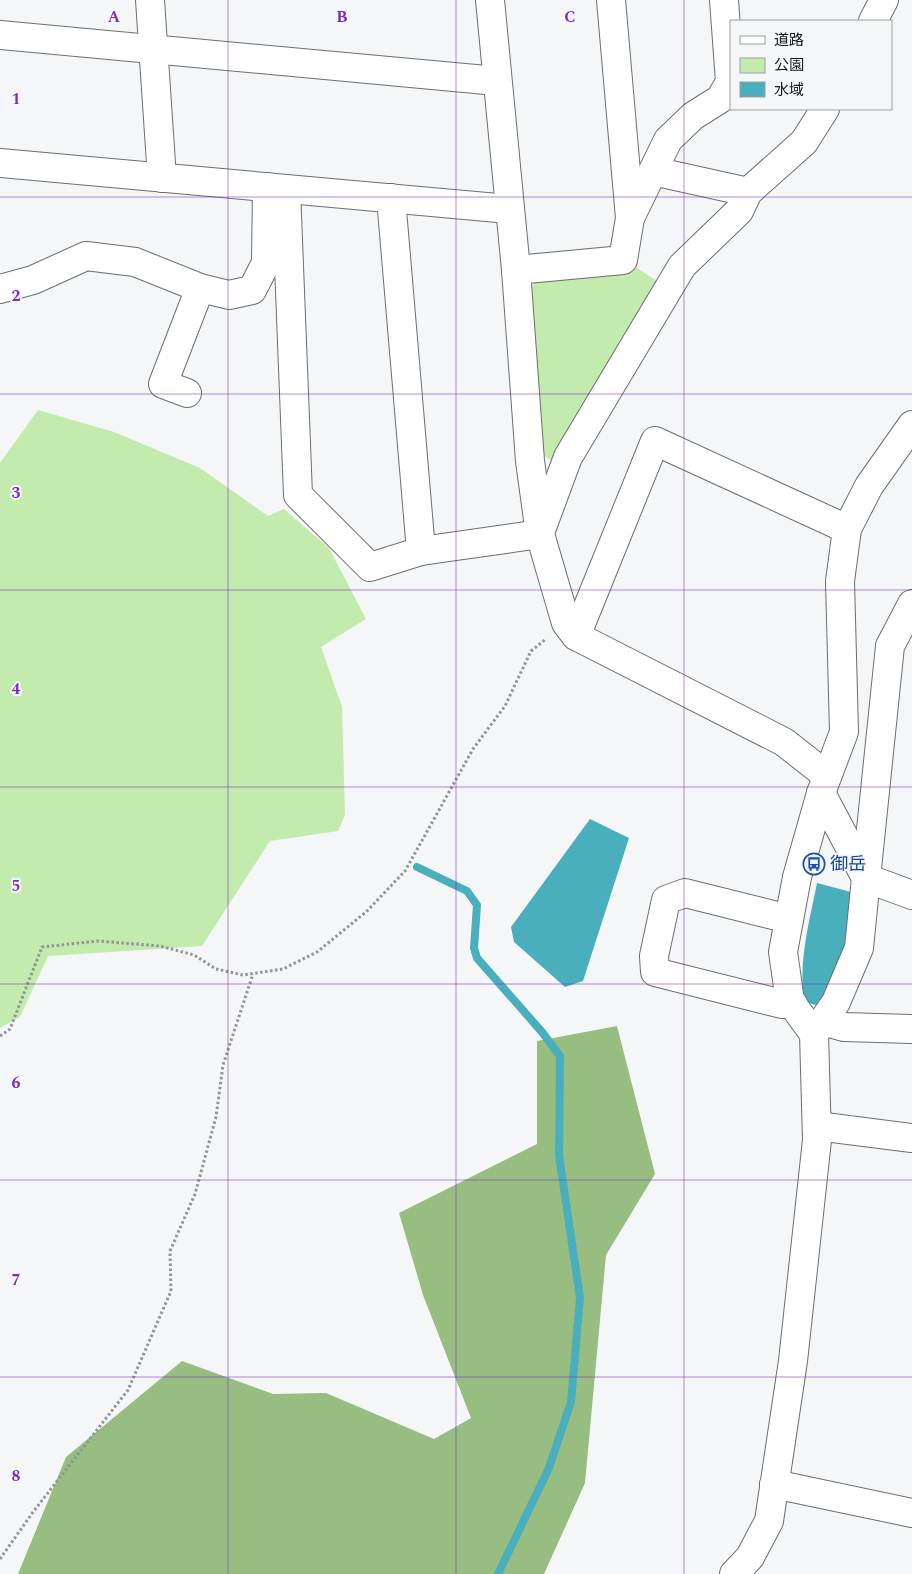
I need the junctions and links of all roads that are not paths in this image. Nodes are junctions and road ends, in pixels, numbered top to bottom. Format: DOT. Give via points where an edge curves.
graph roads {
  1 [pos="150,0"];
  2 [pos="490,0"];
  3 [pos="611,0"];
  4 [pos="724,0"];
  5 [pos="884,0"];
  6 [pos="874,20"];
  7 [pos="0,35"];
  8 [pos="155,49"];
  9 [pos="497,81"];
  10 [pos="824,110"];
  11 [pos="0,163"];
  12 [pos="653,171"];
  13 [pos="162,178"];
  14 [pos="276,188"];
  15 [pos="748,192"];
  16 [pos="391,198"];
  17 [pos="509,209"];
  18 [pos="630,218"];
  19 [pos="516,270"];
  20 [pos="200,288"];
  21 [pos="0,289"];
  22 [pos="187,393"];
  23 [pos="912,425"];
  24 [pos="847,529"];
  25 [pos="540,534"];
  26 [pos="421,551"];
  27 [pos="912,604"];
  28 [pos="571,629"];
  29 [pos="823,784"];
  30 [pos="866,878"];
  31 [pos="912,895"];
  32 [pos="789,919"];
  33 [pos="793,1004"];
  34 [pos="819,1028"];
  35 [pos="912,1029"];
  36 [pos="817,1126"];
  37 [pos="912,1138"];
  38 [pos="774,1484"];
  39 [pos="906,1518"];
  40 [pos="734,1574"];
  1 -- 8 [label="street"];
  2 -- 9 [label="street"];
  3 -- 18 [label="street"];
  4 -- 12 [label="street" via="730,82 720,99 693,116 668,140"];
  5 -- 6 [label="street"];
  7 -- 8 [label="street"];
  8 -- 9 [label="street"];
  8 -- 13 [label="street"];
  9 -- 17 [label="street"];
  10 -- 15 [label="street" via="804,142"];
  11 -- 13 [label="street"];
  12 -- 15 [label="street"];
  12 -- 18 [label="street"];
  13 -- 14 [label="street"];
  14 -- 16 [label="street"];
  14 -- 20 [label="street" via="266,263 252,290 229,295"];
  14 -- 26 [label="street" via="298,495 370,567"];
  15 -- 25 [label="street" via="739,211 682,266 568,458"];
  16 -- 17 [label="street"];
  16 -- 26 [label="street"];
  17 -- 19 [label="street"];
  18 -- 19 [label="street" via="623,260"];
  19 -- 25 [label="street" via="530,461"];
  20 -- 21 [label="street" via="135,262 86,256 33,280"];
  20 -- 22 [label="street" via="163,384"];
  23 -- 24 [label="street" via="869,486"];
  24 -- 28 [label="street" via="655,441"];
  24 -- 29 [label="street" via="840,581 844,732"];
  25 -- 26 [label="street"];
  25 -- 28 [label="street"];
  27 -- 30 [label="street" via="890,646"];
  28 -- 29 [label="street" via="784,742"];
  29 -- 30 [label="street"];
  29 -- 32 [label="street"];
  30 -- 31 [label="street"];
  30 -- 34 [label="street" via="859,948 836,1002"];
  32 -- 33 [label="street" via="782,952"];
  32 -- 33 [label="street" via="684,893 666,900 654,956 655,972"];
  33 -- 34 [label="street"];
  34 -- 35 [label="street"];
  34 -- 36 [label="street"];
  36 -- 37 [label="street"];
  36 -- 38 [label="street" via="793,1361"];
  38 -- 39 [label="street"];
  38 -- 40 [label="street" via="769,1521 750,1557"];
}
